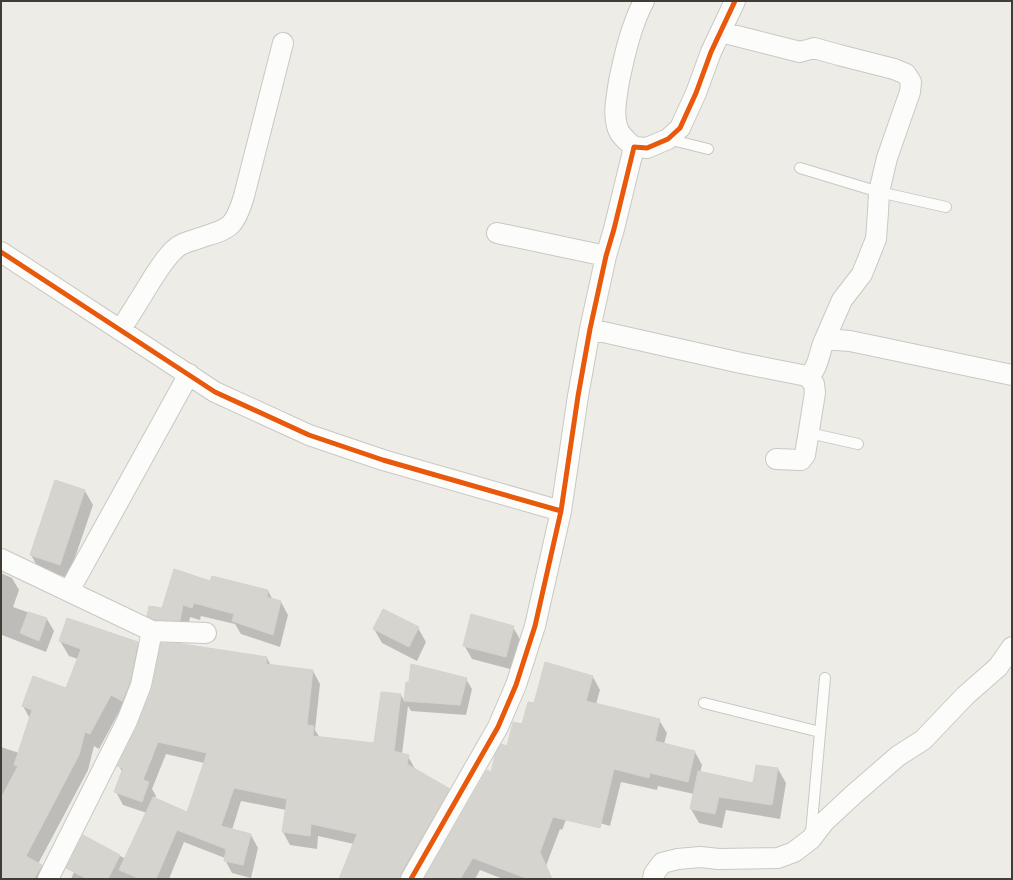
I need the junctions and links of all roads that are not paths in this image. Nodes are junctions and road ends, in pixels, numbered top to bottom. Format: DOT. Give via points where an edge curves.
graph roads {
  1 [pos="644,1"];
  2 [pos="735,1"];
  3 [pos="721,32"];
  4 [pos="283,43"];
  5 [pos="668,138"];
  6 [pos="634,147"];
  7 [pos="708,149"];
  8 [pos="800,168"];
  9 [pos="879,192"];
  10 [pos="946,207"];
  11 [pos="497,233"];
  12 [pos="1,252"];
  13 [pos="606,256"];
  14 [pos="590,329"];
  15 [pos="120,330"];
  16 [pos="825,339"];
  17 [pos="189,374"];
  18 [pos="1012,375"];
  19 [pos="807,376"];
  20 [pos="808,433"];
  21 [pos="858,444"];
  22 [pos="776,459"];
  23 [pos="562,511"];
  24 [pos="1,559"];
  25 [pos="69,592"];
  26 [pos="152,631"];
  27 [pos="206,633"];
  28 [pos="1012,647"];
  29 [pos="825,678"];
  30 [pos="704,703"];
  31 [pos="820,732"];
  32 [pos="811,839"];
  33 [pos="48,879"];
  34 [pos="411,879"];
  35 [pos="653,879"];
  1 -- 6 [label="street" via="631,29 614,114 617,128 624,139"];
  2 -- 3 [label="street"];
  3 -- 5 [label="street" via="680,128"];
  3 -- 9 [label="street" via="800,52 814,48 906,74 911,82 910,92 887,158"];
  4 -- 15 [label="street" via="240,211 235,220 232,225 220,231 176,248 159,269"];
  5 -- 6 [label="street" via="647,148"];
  5 -- 7 [label="lane"];
  6 -- 13 [label="street"];
  8 -- 9 [label="lane"];
  9 -- 10 [label="lane"];
  9 -- 16 [label="street" via="876,239 862,274 842,300"];
  11 -- 13 [label="street"];
  12 -- 15 [label="street"];
  13 -- 14 [label="street"];
  14 -- 19 [label="street"];
  14 -- 23 [label="street"];
  15 -- 17 [label="street"];
  16 -- 18 [label="street" via="850,341"];
  16 -- 19 [label="street" via="814,371"];
  17 -- 23 [label="street" via="215,392 309,435 383,460"];
  17 -- 25 [label="street"];
  19 -- 20 [label="street" via="814,384 815,392"];
  20 -- 21 [label="lane"];
  20 -- 22 [label="street" via="805,455 801,460"];
  23 -- 34 [label="street" via="535,626 516,685 498,727"];
  24 -- 25 [label="street"];
  25 -- 26 [label="street"];
  26 -- 27 [label="street"];
  26 -- 33 [label="street" via="141,685 127,721"];
  28 -- 32 [label="street" via="998,666 966,694 923,740 898,756 853,795 824,822"];
  29 -- 31 [label="lane"];
  30 -- 31 [label="lane"];
  31 -- 32 [label="lane"];
  32 -- 35 [label="street" via="794,852 778,858 700,857 662,863"];
}
